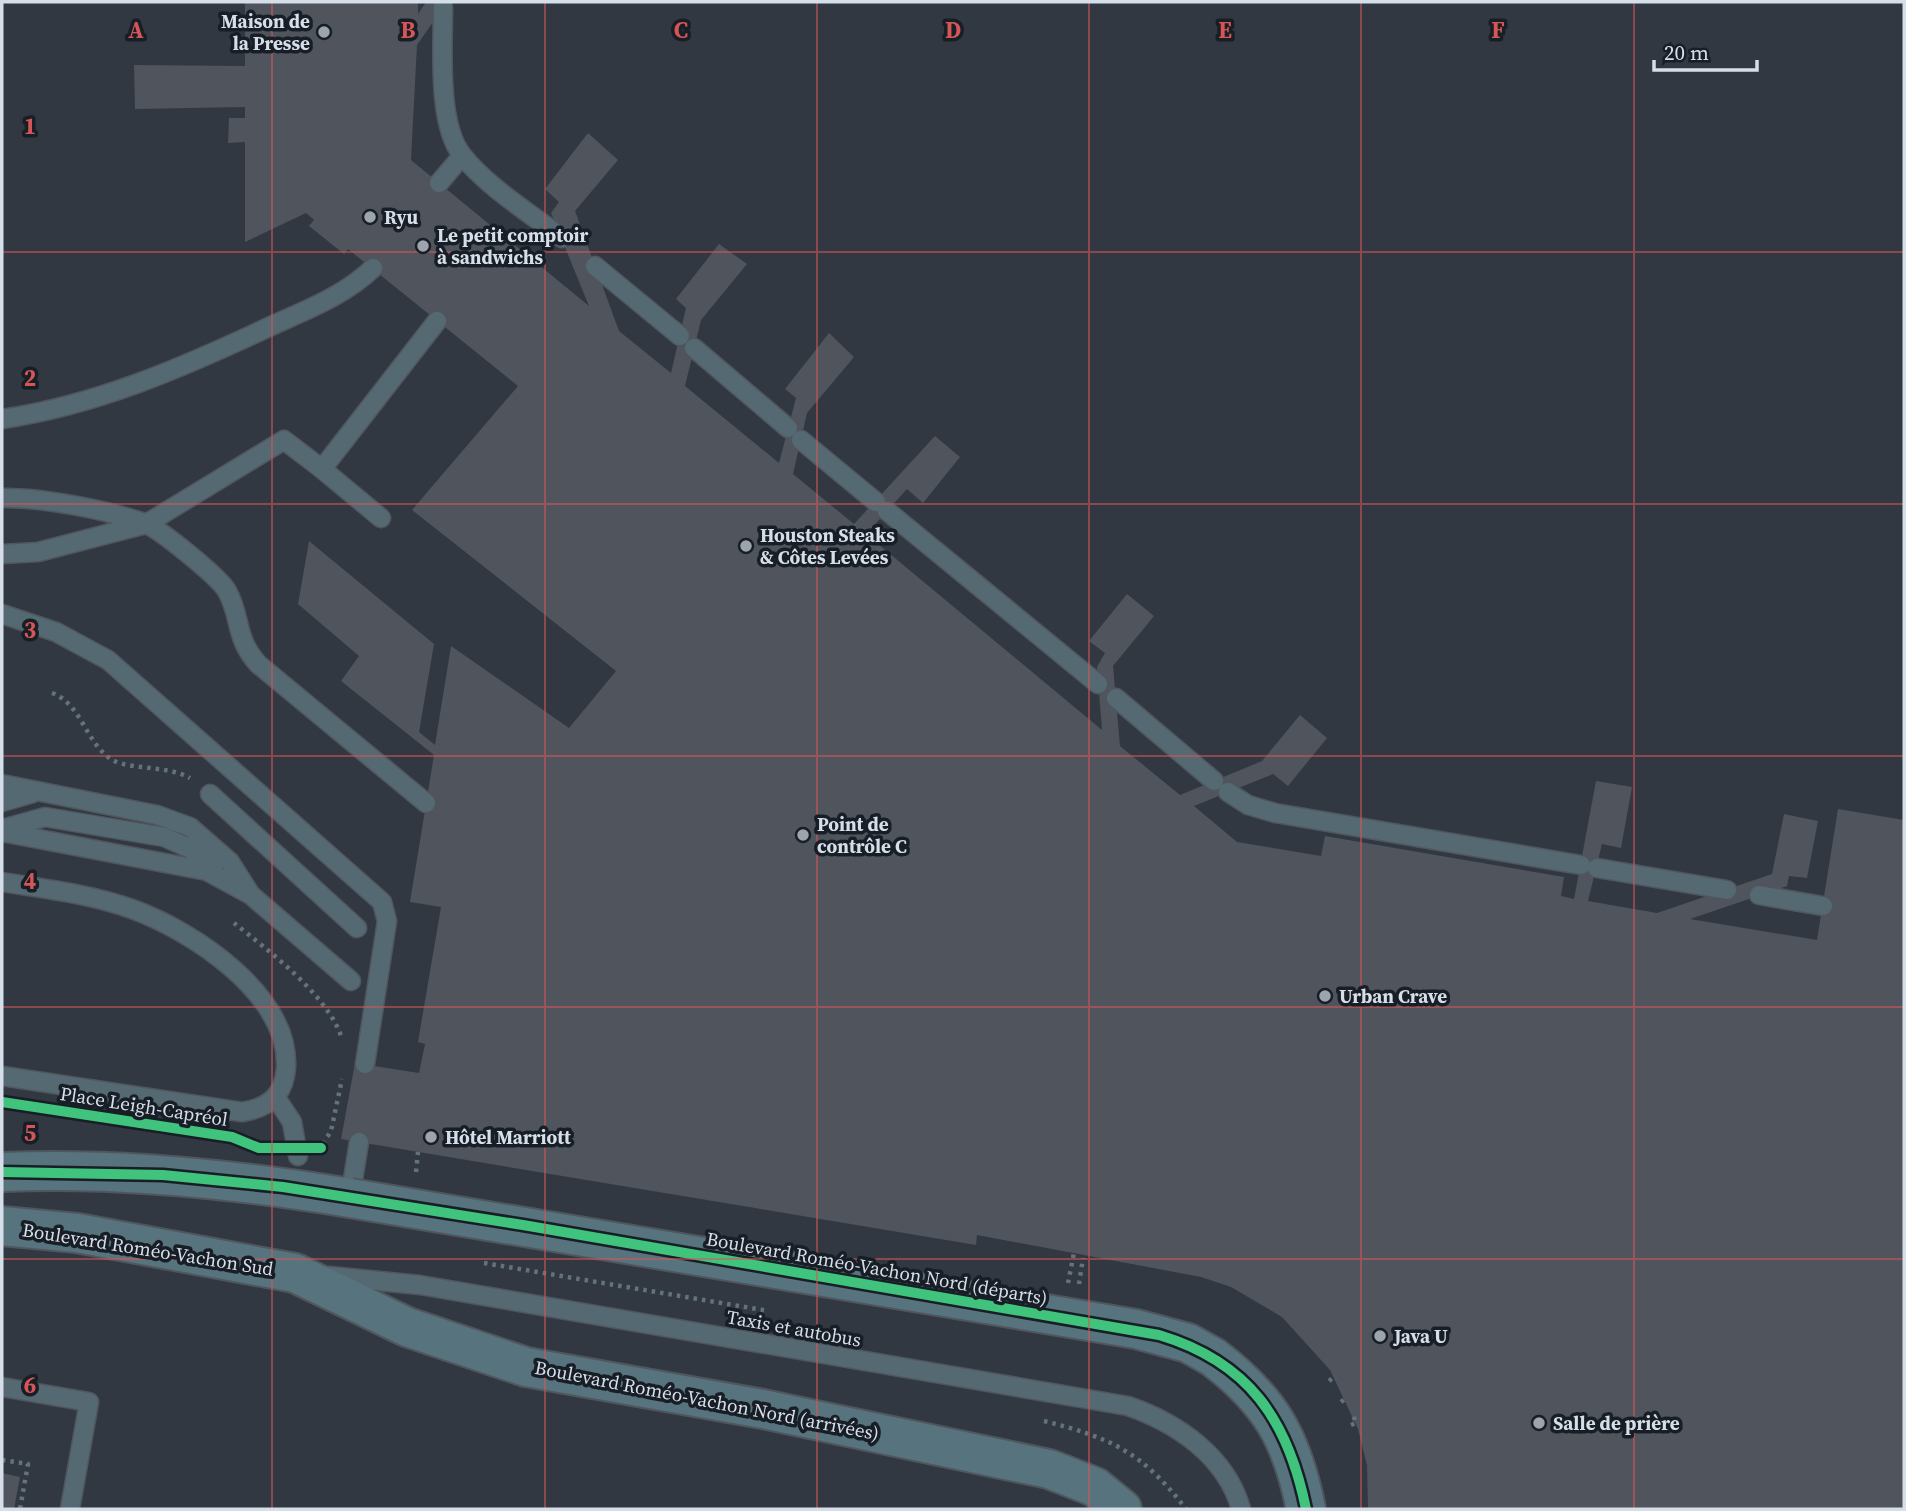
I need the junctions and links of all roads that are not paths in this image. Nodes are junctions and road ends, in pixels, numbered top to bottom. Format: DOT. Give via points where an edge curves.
graph roads {
  1 [pos="443,7"];
  2 [pos="462,156"];
  3 [pos="439,183"];
  4 [pos="562,239"];
  5 [pos="595,266"];
  6 [pos="373,268"];
  7 [pos="438,321"];
  8 [pos="680,336"];
  9 [pos="694,348"];
  10 [pos="2,419"];
  11 [pos="322,469"];
  12 [pos="2,498"];
  13 [pos="381,518"];
  14 [pos="146,524"];
  15 [pos="2,554"];
  16 [pos="2,614"];
  17 [pos="1098,684"];
  18 [pos="1116,698"];
  19 [pos="2,784"];
  20 [pos="33,793"];
  21 [pos="210,794"];
  22 [pos="2,802"];
  23 [pos="426,803"];
  24 [pos="2,831"];
  25 [pos="2,882"];
  26 [pos="1727,890"];
  27 [pos="251,895"];
  28 [pos="1759,895"];
  29 [pos="1823,906"];
  30 [pos="357,928"];
  31 [pos="351,981"];
  32 [pos="365,1064"];
  33 [pos="2,1076"];
  34 [pos="276,1098"];
  35 [pos="359,1142"];
  36 [pos="298,1152"];
  37 [pos="2,1172"];
  38 [pos="350,1198"];
  39 [pos="2,1226"];
  40 [pos="295,1273"];
  41 [pos="2,1387"];
  42 [pos="70,1509"];
  43 [pos="1122,1509"];
  44 [pos="1241,1509"];
  45 [pos="1306,1509"];
  1 -- 2 [label="lane" via="447,110"];
  2 -- 3 [label="lane"];
  2 -- 4 [label="lane"];
  5 -- 8 [label="lane"];
  6 -- 10 [label="lane" via="334,297 178,369 100,396"];
  7 -- 11 [label="lane"];
  9 -- 17 [label="lane"];
  11 -- 13 [label="lane"];
  11 -- 14 [label="lane" via="284,439"];
  12 -- 14 [label="lane" via="34,498"];
  14 -- 15 [label="lane" via="38,552"];
  14 -- 23 [label="lane" via="219,579 231,601 241,640 258,664"];
  16 -- 32 [label="lane" via="56,632 108,660 382,902 387,921"];
  18 -- 26 [label="lane" via="1248,805"];
  19 -- 20 [label="lane"];
  20 -- 22 [label="lane"];
  20 -- 27 [label="lane" via="157,815 190,827 230,862"];
  21 -- 30 [label="lane"];
  24 -- 27 [label="lane" via="194,866"];
  25 -- 34 [label="lane" via="133,909 215,956 256,993 279,1029 286,1060"];
  27 -- 31 [label="lane"];
  28 -- 29 [label="lane"];
  33 -- 34 [label="lane, Place Leigh-Capréol" via="242,1112 257,1110"];
  34 -- 36 [label="lane" via="292,1122"];
  35 -- 38 [label="lane"];
  37 -- 38 [label="street" via="163,1175"];
  38 -- 45 [label="street, Boulevard Roméo-Vachon Nord (départs), bridge" via="1136,1329 1188,1343 1238,1375 1267,1407 1289,1446"];
  39 -- 40 [label="street, Boulevard Roméo-Vachon Sud" via="89,1235"];
  40 -- 43 [label="street, Boulevard Roméo-Vachon Nord (arrivées)" via="407,1327 526,1367 826,1421 1049,1469 1095,1487"];
  40 -- 44 [label="lane, Taxis et autobus" via="420,1285 1128,1406 1156,1415 1201,1447 1229,1482"];
  41 -- 42 [label="lane" via="89,1402"];
}
